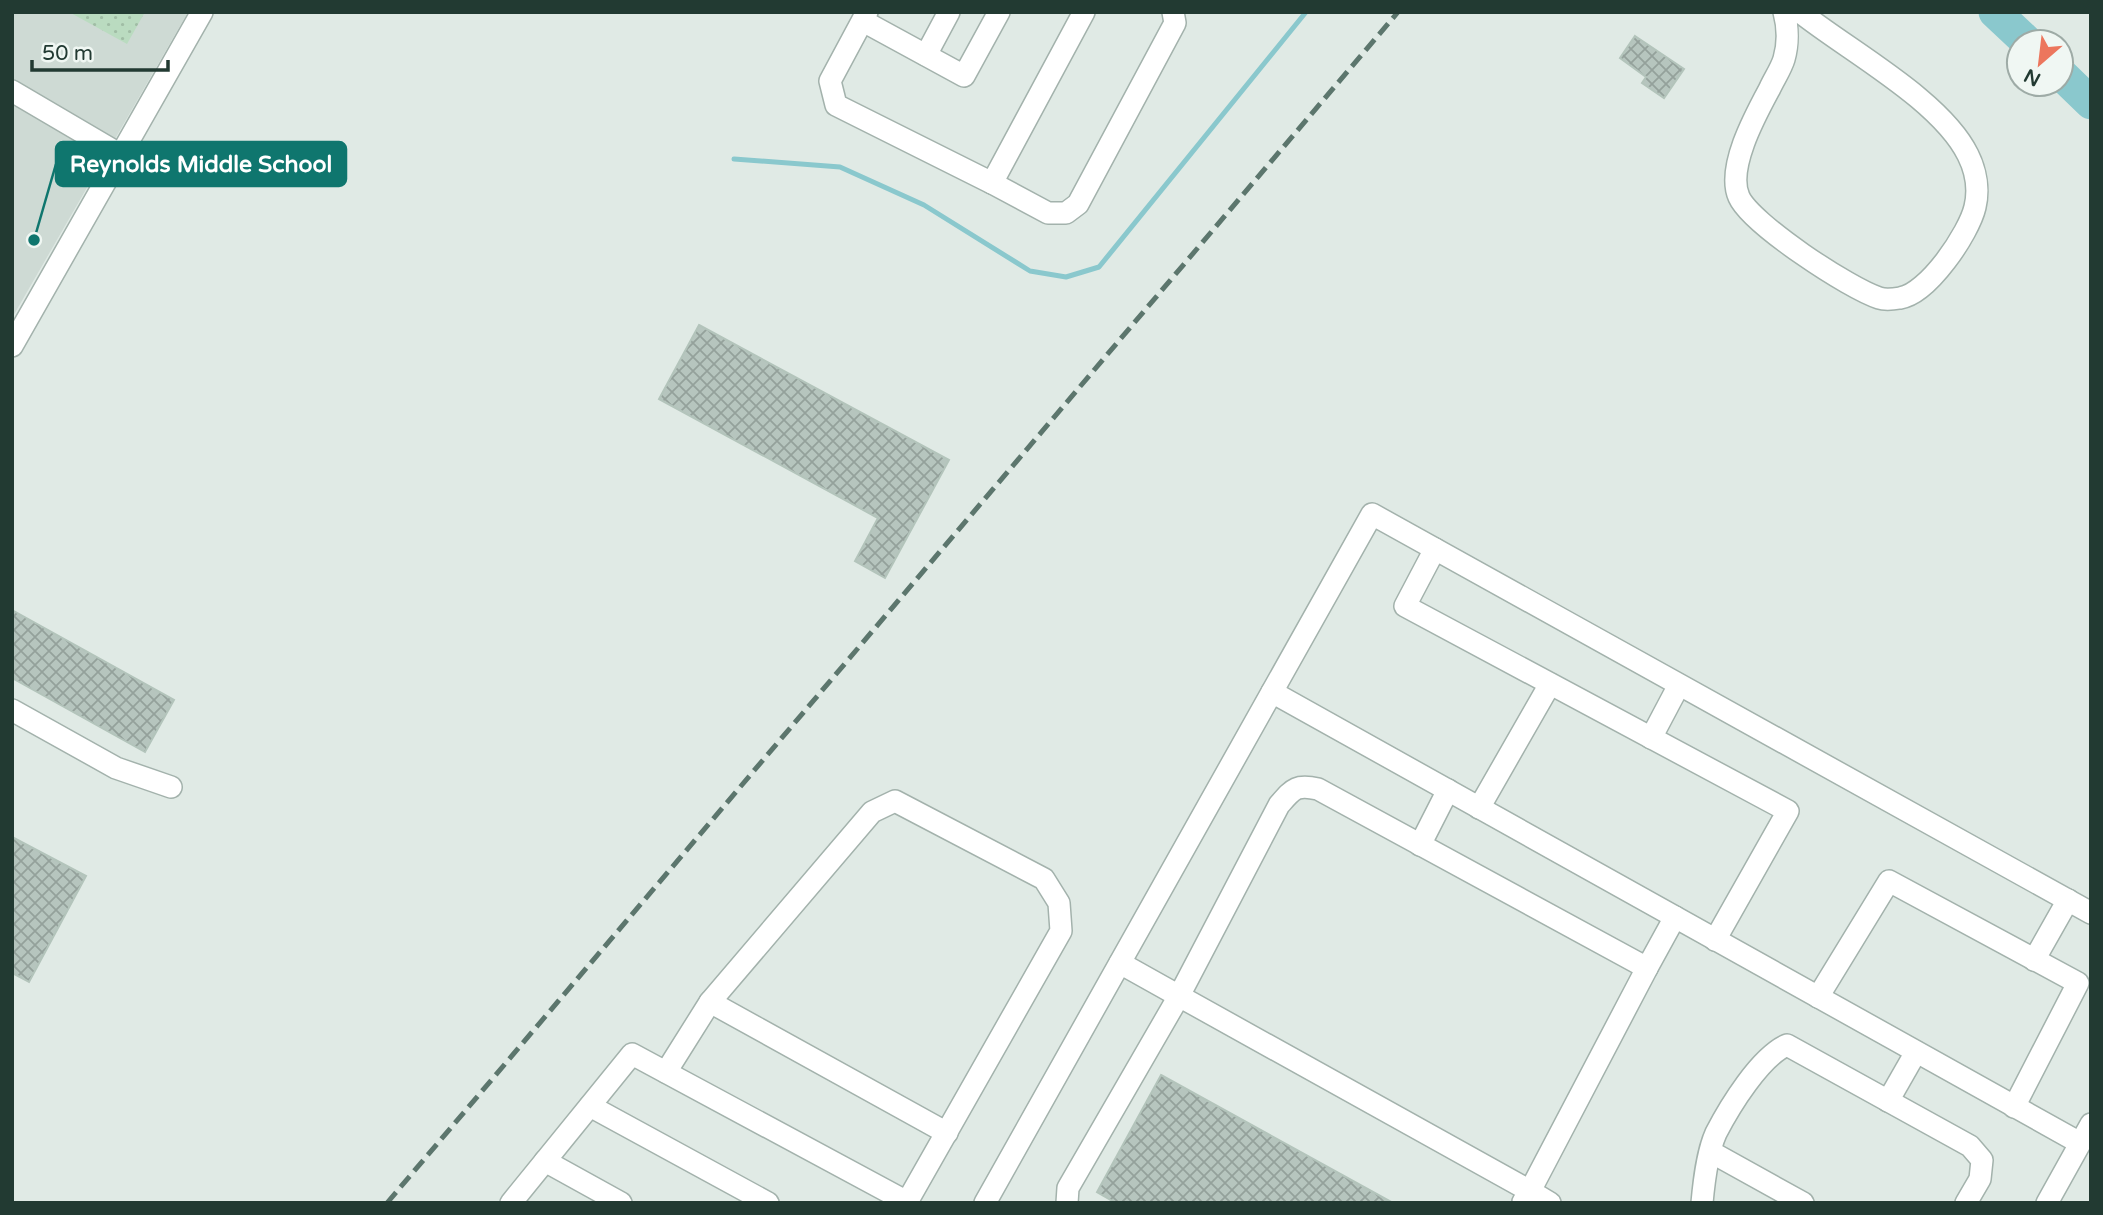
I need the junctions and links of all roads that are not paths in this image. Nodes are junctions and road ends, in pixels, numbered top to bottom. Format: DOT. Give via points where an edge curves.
graph roads {
  1 [pos="202,12"];
  2 [pos="949,12"];
  3 [pos="999,12"];
  4 [pos="1084,12"];
  5 [pos="1173,12"];
  6 [pos="1784,12"];
  7 [pos="1800,12"];
  8 [pos="865,17"];
  9 [pos="926,55"];
  10 [pos="12,91"];
  11 [pos="121,155"];
  12 [pos="992,183"];
  13 [pos="12,346"];
  14 [pos="1435,549"];
  15 [pos="1550,684"];
  16 [pos="1679,685"];
  17 [pos="1272,692"];
  18 [pos="12,710"];
  19 [pos="1651,738"];
  20 [pos="171,787"];
  21 [pos="1448,790"];
  22 [pos="1479,808"];
  23 [pos="1420,845"];
  24 [pos="2068,900"];
  25 [pos="2091,913"];
  26 [pos="1675,917"];
  27 [pos="1715,940"];
  28 [pos="2034,960"];
  29 [pos="1120,963"];
  30 [pos="1647,968"];
  31 [pos="1178,996"];
  32 [pos="1818,997"];
  33 [pos="710,1002"];
  34 [pos="1916,1052"];
  35 [pos="666,1072"];
  36 [pos="1888,1101"];
  37 [pos="590,1106"];
  38 [pos="2014,1107"];
  39 [pos="2091,1124"];
  40 [pos="947,1133"];
  41 [pos="2080,1143"];
  42 [pos="1711,1152"];
  43 [pos="545,1161"];
  44 [pos="1527,1197"];
  45 [pos="908,1202"];
  46 [pos="511,1203"];
  47 [pos="621,1203"];
  48 [pos="768,1203"];
  49 [pos="985,1203"];
  50 [pos="1067,1203"];
  51 [pos="1550,1203"];
  52 [pos="1702,1203"];
  53 [pos="1803,1203"];
  54 [pos="1966,1203"];
  55 [pos="2047,1203"];
  1 -- 11 [label="street"];
  2 -- 9 [label="street"];
  3 -- 9 [label="street" via="964,76"];
  4 -- 12 [label="street"];
  5 -- 12 [label="street" via="1175,23 1078,204 1066,213 1048,213"];
  6 -- 7 [label="street" via="1788,26 1784,60 1742,150 1734,178 1739,198 1760,223 1848,283 1881,299 1904,298 1922,287 1965,231 1975,207 1977,178 1968,154 1943,120"];
  8 -- 9 [label="street"];
  8 -- 12 [label="street" via="830,81 836,105"];
  10 -- 11 [label="street"];
  11 -- 13 [label="street"];
  14 -- 15 [label="street" via="1405,606"];
  14 -- 16 [label="street"];
  14 -- 17 [label="street" via="1372,514"];
  15 -- 19 [label="street"];
  15 -- 22 [label="street"];
  16 -- 19 [label="street"];
  16 -- 24 [label="street"];
  17 -- 21 [label="street"];
  17 -- 29 [label="street"];
  18 -- 20 [label="street" via="116,768"];
  19 -- 27 [label="street" via="1788,811"];
  21 -- 22 [label="street"];
  21 -- 23 [label="street"];
  22 -- 26 [label="street"];
  23 -- 30 [label="street"];
  23 -- 31 [label="street" via="1318,789 1302,786 1290,792"];
  24 -- 25 [label="street"];
  24 -- 28 [label="street"];
  26 -- 27 [label="street"];
  26 -- 30 [label="street"];
  27 -- 32 [label="street"];
  28 -- 32 [label="street" via="1889,881"];
  28 -- 38 [label="street" via="2078,983"];
  29 -- 31 [label="street"];
  29 -- 49 [label="street"];
  30 -- 44 [label="street"];
  31 -- 44 [label="street"];
  31 -- 50 [label="street" via="1068,1188"];
  32 -- 34 [label="street"];
  33 -- 35 [label="street"];
  33 -- 40 [label="street"];
  33 -- 40 [label="street" via="872,812 895,800 1044,879 1059,903 1061,931"];
  34 -- 36 [label="street"];
  34 -- 38 [label="street"];
  35 -- 37 [label="street" via="632,1054"];
  35 -- 45 [label="street"];
  36 -- 42 [label="street" via="1787,1045 1759,1065 1715,1135"];
  36 -- 54 [label="street" via="1970,1146 1982,1160 1980,1179"];
  37 -- 43 [label="street"];
  37 -- 48 [label="street"];
  38 -- 41 [label="street"];
  39 -- 41 [label="street"];
  40 -- 45 [label="street"];
  41 -- 55 [label="street"];
  42 -- 52 [label="street"];
  42 -- 53 [label="street"];
  43 -- 46 [label="street"];
  43 -- 47 [label="street"];
  44 -- 51 [label="street"];
}
